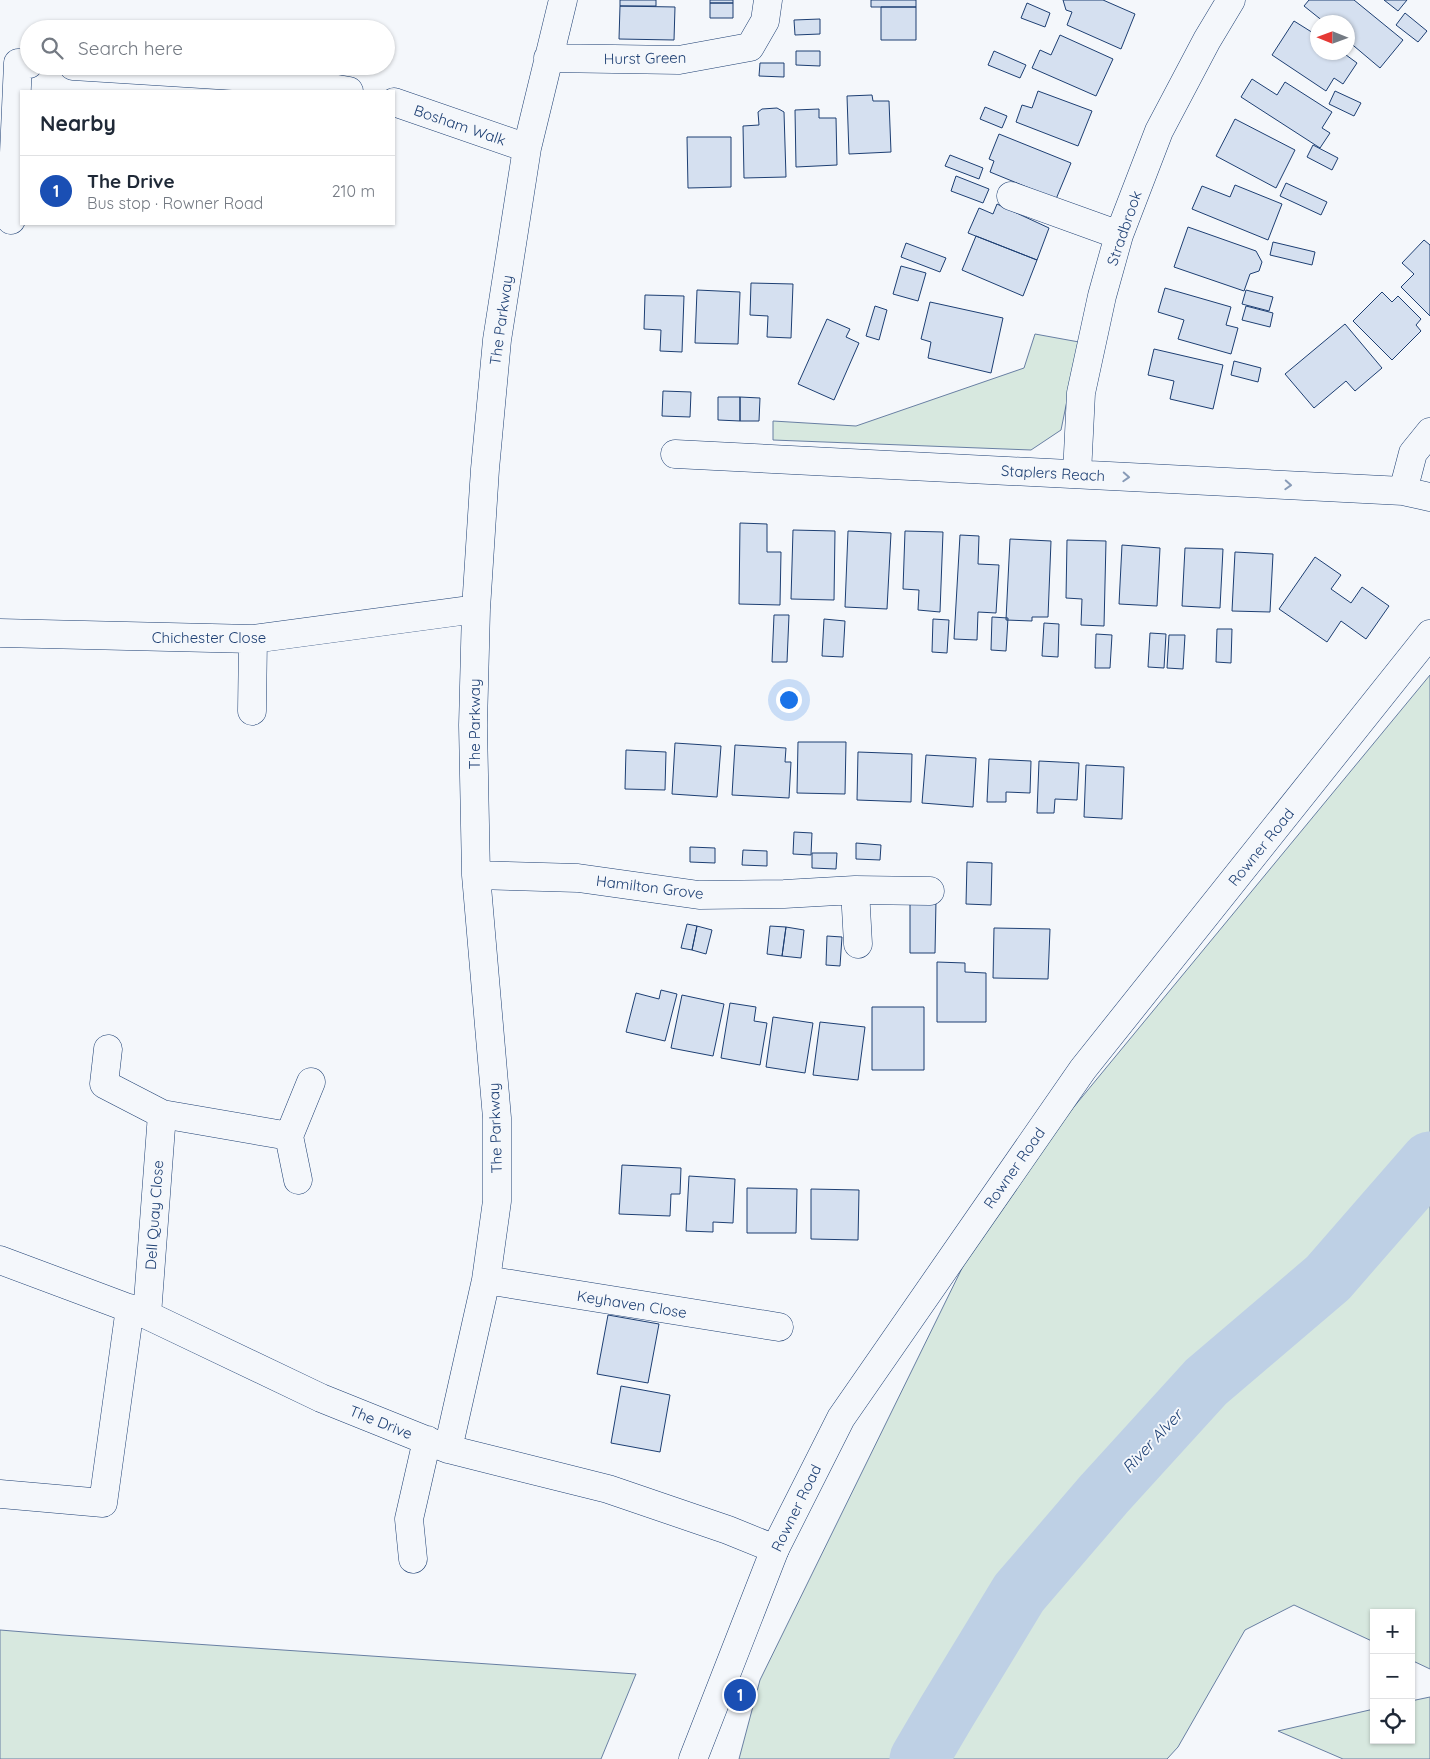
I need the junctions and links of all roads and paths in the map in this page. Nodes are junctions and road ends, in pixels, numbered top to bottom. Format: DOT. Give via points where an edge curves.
graph roads {
  1 [pos="563,0"];
  2 [pos="768,0"];
  3 [pos="1231,0"];
  4 [pos="548,58"];
  5 [pos="20,63"];
  6 [pos="216,75"];
  7 [pos="343,90"];
  8 [pos="395,102"];
  9 [pos="527,148"];
  10 [pos="1011,196"];
  11 [pos="11,220"];
  12 [pos="1119,235"];
  13 [pos="1430,432"];
  14 [pos="675,454"];
  15 [pos="1077,474"];
  16 [pos="1403,491"];
  17 [pos="1430,497"];
  18 [pos="476,609"];
  19 [pos="0,633"];
  20 [pos="1430,634"];
  21 [pos="253,639"];
  22 [pos="252,710"];
  23 [pos="476,874"];
  24 [pos="855,890"];
  25 [pos="930,891"];
  26 [pos="858,944"];
  27 [pos="108,1049"];
  28 [pos="311,1082"];
  29 [pos="162,1114"];
  30 [pos="289,1136"];
  31 [pos="298,1180"];
  32 [pos="0,1260"];
  33 [pos="486,1280"];
  34 [pos="138,1311"];
  35 [pos="779,1327"];
  36 [pos="437,1445"];
  37 [pos="0,1494"];
  38 [pos="775,1549"];
  39 [pos="413,1559"];
  40 [pos="693,1759"];
  1 -- 4 [label="street, The Parkway"];
  2 -- 4 [label="street, Hurst Green" via="765,21 750,46 679,60"];
  3 -- 12 [label="street, Stradbrook" via="1159,131"];
  4 -- 9 [label="street, The Parkway"];
  5 -- 11 [label="street"];
  6 -- 7 [label="street" via="280,79"];
  8 -- 9 [label="street, Bosham Walk"];
  9 -- 18 [label="street, The Parkway" via="497,340"];
  10 -- 12 [label="street"];
  12 -- 15 [label="street, Stradbrook" via="1081,393"];
  13 -- 16 [label="street" via="1413,453"];
  14 -- 15 [label="street, Staplers Reach"];
  15 -- 16 [label="street, Staplers Reach, one-way"];
  16 -- 17 [label="street, Staplers Reach"];
  18 -- 21 [label="street, Chichester Close"];
  18 -- 23 [label="street, The Parkway" via="473,725"];
  19 -- 21 [label="street, Chichester Close"];
  20 -- 38 [label="street, Rowner Road" via="1083,1069 842,1418"];
  21 -- 22 [label="street"];
  23 -- 24 [label="street, Hamilton Grove" via="578,878 699,895"];
  23 -- 33 [label="street, The Parkway" via="497,1118 497,1202"];
  24 -- 25 [label="street, Hamilton Grove"];
  24 -- 26 [label="street"];
  27 -- 29 [label="street" via="104,1084"];
  28 -- 30 [label="street"];
  29 -- 30 [label="street"];
  29 -- 34 [label="street, Dell Quay Close"];
  30 -- 31 [label="street"];
  32 -- 34 [label="street, The Drive"];
  33 -- 35 [label="street, Keyhaven Close"];
  33 -- 36 [label="street, The Parkway"];
  34 -- 36 [label="street, The Drive" via="321,1398"];
  34 -- 37 [label="street, Dell Quay Close" via="103,1503"];
  36 -- 38 [label="street, The Drive" via="608,1489"];
  36 -- 39 [label="street, The Parkway" via="408,1519"];
  38 -- 40 [label="street, Rowner Road"];
}
